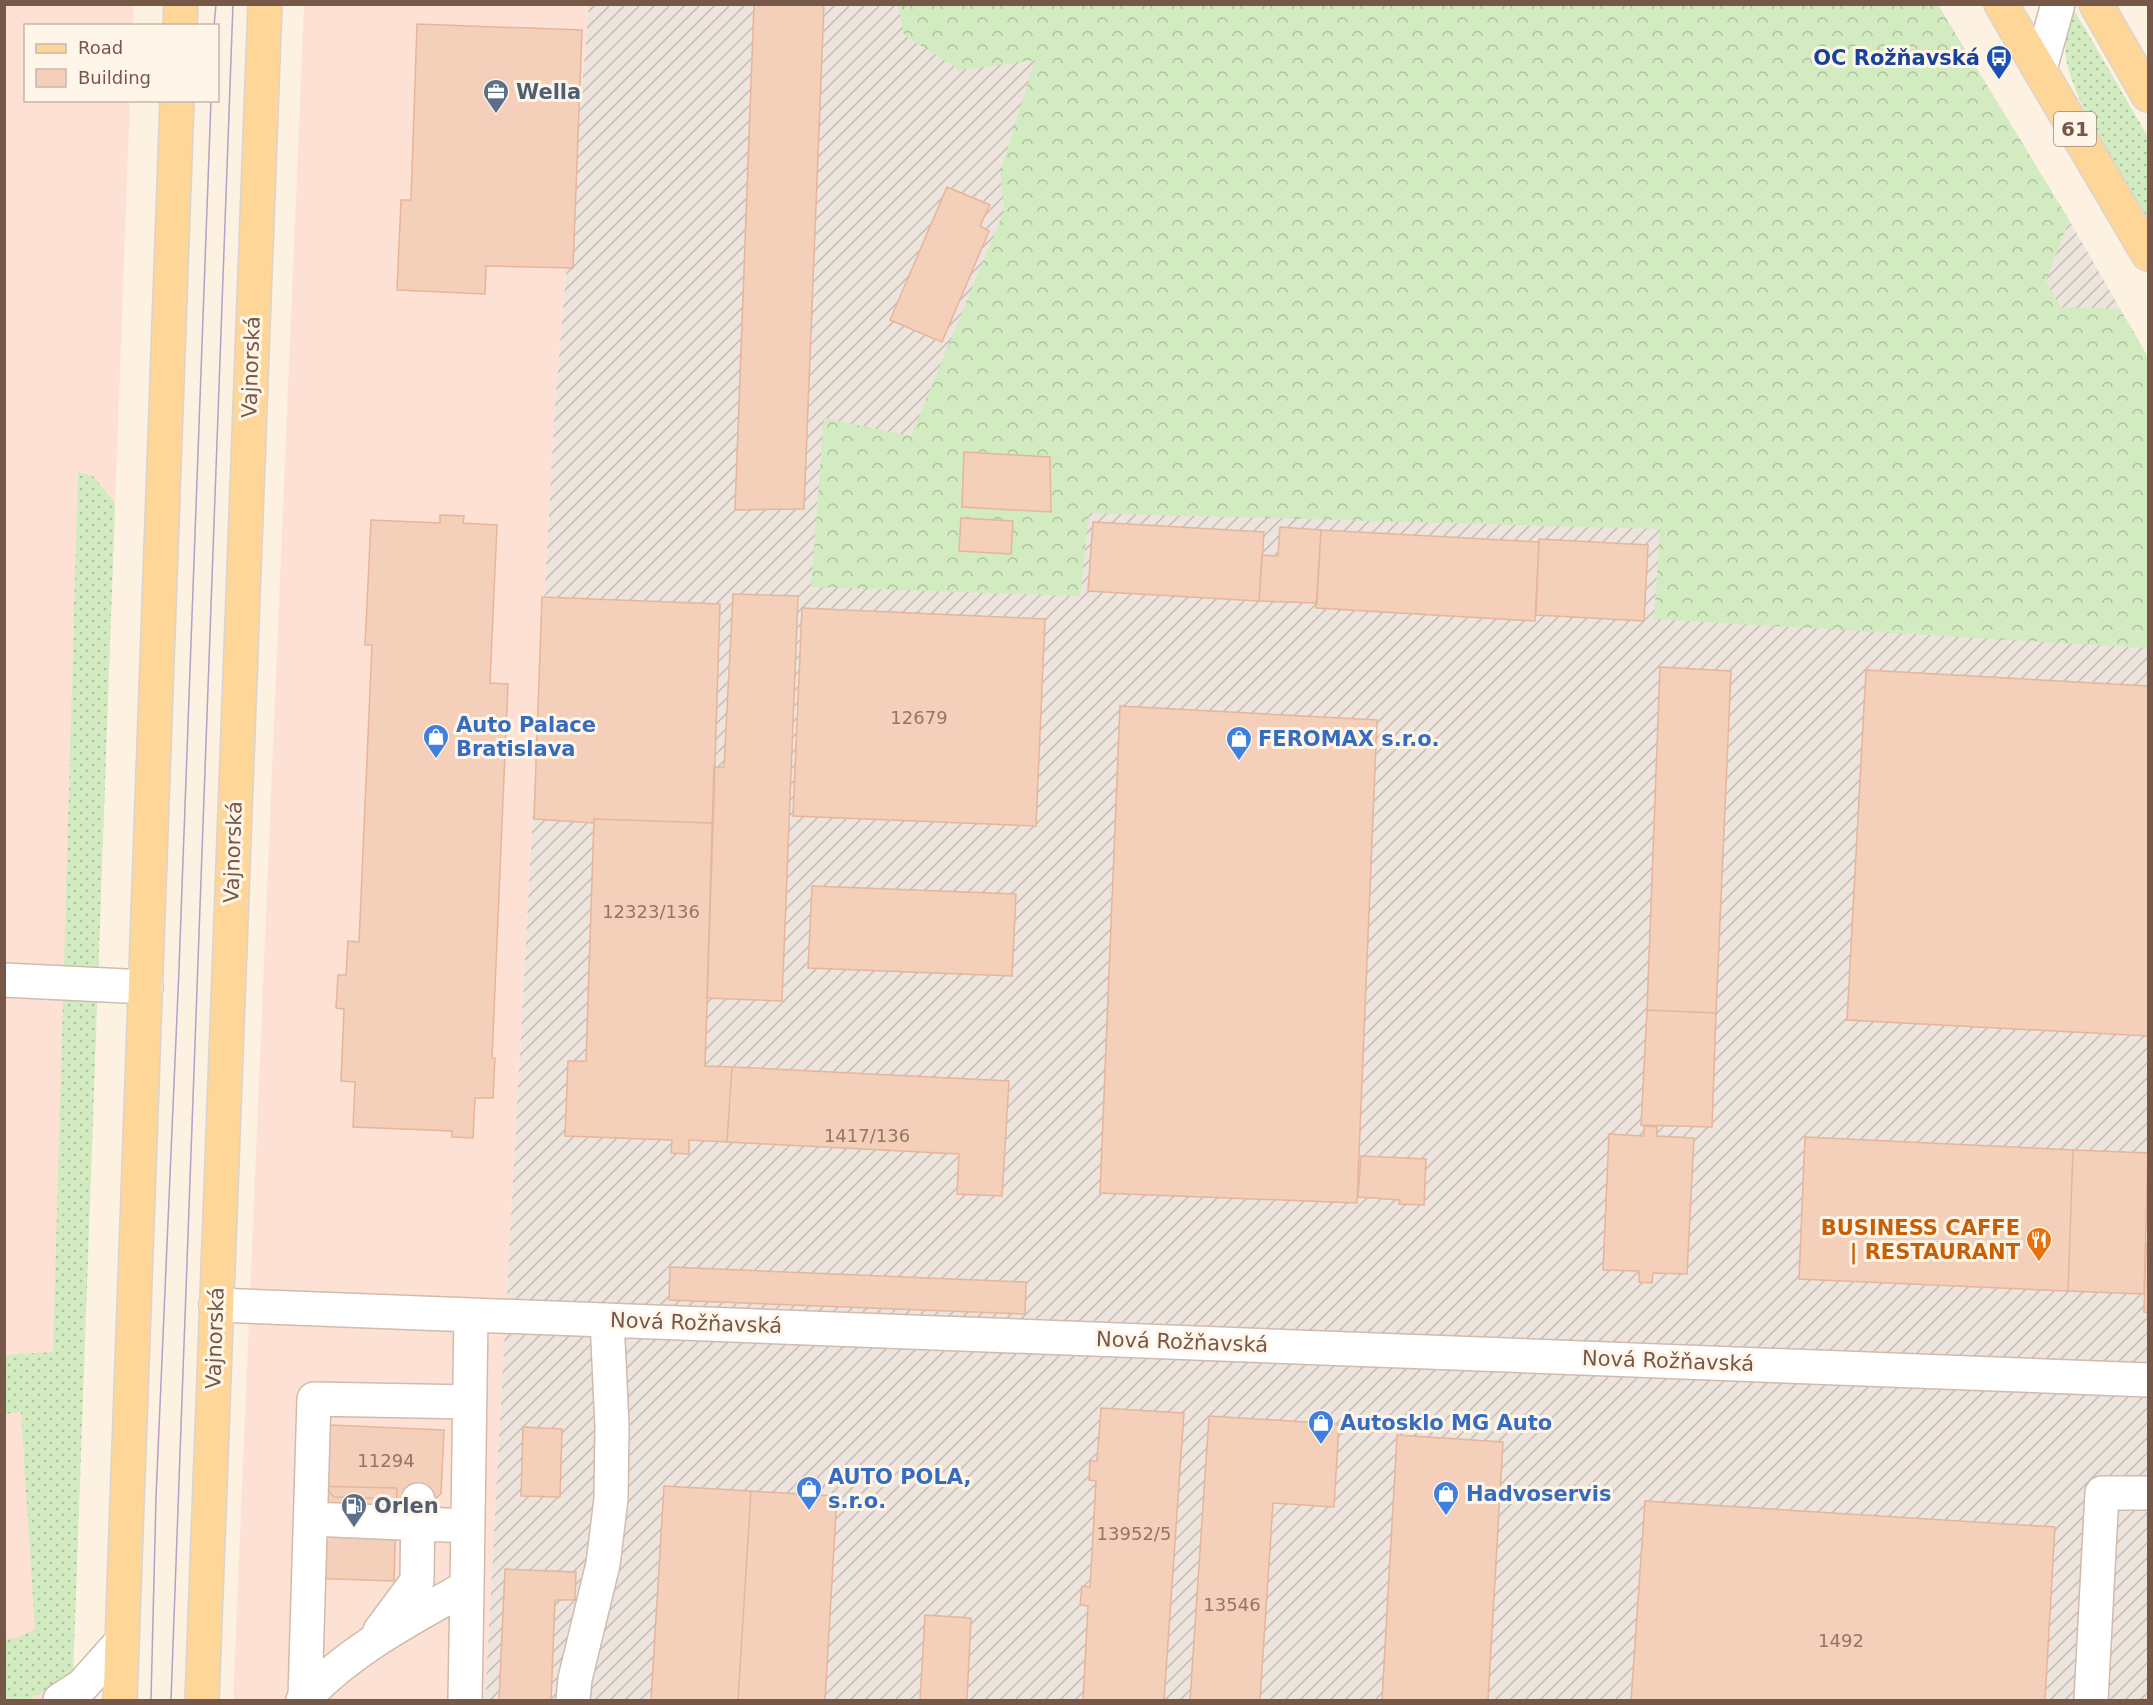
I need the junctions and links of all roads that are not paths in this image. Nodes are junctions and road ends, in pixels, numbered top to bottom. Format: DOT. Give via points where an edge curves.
graph roads {
  1 [pos="181,4"];
  2 [pos="265,4"];
  3 [pos="2001,4"];
  4 [pos="2058,4"];
  5 [pos="2096,4"];
  6 [pos="180,24"];
  7 [pos="2040,69"];
  8 [pos="2148,95"];
  9 [pos="177,102"];
  10 [pos="2148,254"];
  11 [pos="4,980"];
  12 [pos="146,987"];
  13 [pos="216,1305"];
  14 [pos="471,1315"];
  15 [pos="608,1320"];
  16 [pos="2148,1380"];
  17 [pos="455,1402"];
  18 [pos="421,1429"];
  19 [pos="2148,1493"];
  20 [pos="418,1512"];
  21 [pos="312,1519"];
  22 [pos="468,1526"];
  23 [pos="467,1587"];
  24 [pos="374,1640"];
  25 [pos="122,1641"];
  26 [pos="304,1700"];
  27 [pos="60,1701"];
  28 [pos="120,1701"];
  29 [pos="202,1701"];
  30 [pos="465,1701"];
  31 [pos="573,1701"];
  32 [pos="2091,1701"];
  1 -- 6 [label="main road"];
  2 -- 13 [label="main road, Vajnorská"];
  3 -- 7 [label="main road, 61"];
  4 -- 7 [label="street"];
  5 -- 8 [label="main road"];
  7 -- 10 [label="main road, 61"];
  9 -- 12 [label="main road"];
  11 -- 12 [label="street"];
  12 -- 25 [label="main road"];
  13 -- 14 [label="street, Nová Rožňavská"];
  13 -- 29 [label="main road, Vajnorská"];
  14 -- 15 [label="street, Nová Rožňavská"];
  14 -- 17 [label="street"];
  15 -- 16 [label="street, Nová Rožňavská"];
  15 -- 31 [label="street" via="611,1499 603,1564 574,1679"];
  17 -- 18 [label="street"];
  17 -- 21 [label="street" via="314,1399"];
  17 -- 22 [label="street"];
  19 -- 32 [label="street" via="2102,1493"];
  20 -- 21 [label="street"];
  20 -- 22 [label="street"];
  20 -- 24 [label="street" via="417,1581"];
  21 -- 26 [label="street"];
  22 -- 23 [label="street"];
  23 -- 24 [label="street"];
  23 -- 30 [label="street"];
  24 -- 26 [label="street" via="326,1676"];
  25 -- 27 [label="street" via="82,1686"];
  25 -- 28 [label="main road"];
}
